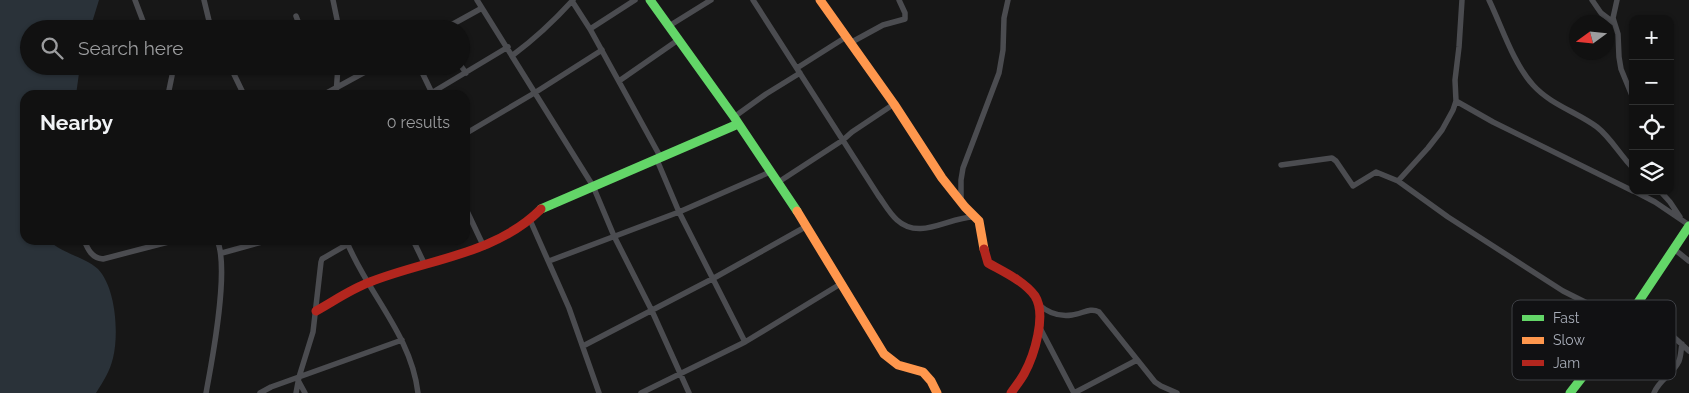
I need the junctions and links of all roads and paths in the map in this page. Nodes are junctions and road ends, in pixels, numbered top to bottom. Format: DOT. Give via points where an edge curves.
graph roads {
  1 [pos="135,0"];
  2 [pos="204,0"];
  3 [pos="334,0"];
  4 [pos="477,0"];
  5 [pos="635,0"];
  6 [pos="650,0"];
  7 [pos="711,0"];
  8 [pos="753,0"];
  9 [pos="820,0"];
  10 [pos="899,0"];
  11 [pos="1008,0"];
  12 [pos="1462,0"];
  13 [pos="1489,0"];
  14 [pos="1592,0"];
  15 [pos="1617,0"];
  16 [pos="572,1"];
  17 [pos="482,8"];
  18 [pos="1603,15"];
  19 [pos="1614,15"];
  20 [pos="296,16"];
  21 [pos="143,20"];
  22 [pos="209,20"];
  23 [pos="298,20"];
  24 [pos="337,20"];
  25 [pos="460,20"];
  26 [pos="1614,24"];
  27 [pos="669,26"];
  28 [pos="590,29"];
  29 [pos="678,40"];
  30 [pos="848,40"];
  31 [pos="508,47"];
  32 [pos="602,50"];
  33 [pos="513,55"];
  34 [pos="470,71"];
  35 [pos="799,71"];
  36 [pos="173,75"];
  37 [pos="234,75"];
  38 [pos="337,75"];
  39 [pos="360,75"];
  40 [pos="423,75"];
  41 [pos="463,75"];
  42 [pos="619,81"];
  43 [pos="336,88"];
  44 [pos="1629,88"];
  45 [pos="169,90"];
  46 [pos="242,90"];
  47 [pos="332,90"];
  48 [pos="429,90"];
  49 [pos="437,90"];
  50 [pos="536,92"];
  51 [pos="1456,101"];
  52 [pos="894,104"];
  53 [pos="736,120"];
  54 [pos="470,131"];
  55 [pos="844,140"];
  56 [pos="659,159"];
  57 [pos="1629,163"];
  58 [pos="1281,165"];
  59 [pos="770,172"];
  60 [pos="1398,181"];
  61 [pos="777,183"];
  62 [pos="593,186"];
  63 [pos="1629,189"];
  64 [pos="1641,195"];
  65 [pos="1664,195"];
  66 [pos="961,201"];
  67 [pos="679,212"];
  68 [pos="977,217"];
  69 [pos="470,218"];
  70 [pos="1682,219"];
  71 [pos="530,220"];
  72 [pos="807,226"];
  73 [pos="1689,226"];
  74 [pos="614,236"];
  75 [pos="87,245"];
  76 [pos="157,245"];
  77 [pos="219,245"];
  78 [pos="251,245"];
  79 [pos="343,245"];
  80 [pos="349,245"];
  81 [pos="415,245"];
  82 [pos="484,247"];
  83 [pos="1674,249"];
  84 [pos="222,253"];
  85 [pos="1689,261"];
  86 [pos="549,262"];
  87 [pos="425,265"];
  88 [pos="714,278"];
  89 [pos="369,282"];
  90 [pos="842,283"];
  91 [pos="1581,300"];
  92 [pos="1640,300"];
  93 [pos="1038,304"];
  94 [pos="652,310"];
  95 [pos="316,311"];
  96 [pos="1039,326"];
  97 [pos="1676,338"];
  98 [pos="402,340"];
  99 [pos="745,342"];
  100 [pos="1682,344"];
  101 [pos="583,346"];
  102 [pos="1689,351"];
  103 [pos="1137,360"];
  104 [pos="1676,366"];
  105 [pos="681,374"];
  106 [pos="299,379"];
  107 [pos="1580,380"];
  108 [pos="1662,380"];
  109 [pos="206,393"];
  110 [pos="260,393"];
  111 [pos="296,393"];
  112 [pos="305,393"];
  113 [pos="418,393"];
  114 [pos="599,393"];
  115 [pos="641,393"];
  116 [pos="689,393"];
  117 [pos="937,393"];
  118 [pos="1011,393"];
  119 [pos="1074,393"];
  120 [pos="1178,393"];
  121 [pos="1570,393"];
  122 [pos="1654,393"];
  1 -- 21 [label="street"];
  2 -- 22 [label="street"];
  3 -- 24 [label="street"];
  4 -- 17 [label="street"];
  5 -- 28 [label="street"];
  6 -- 27 [label="main road"];
  7 -- 27 [label="street"];
  8 -- 35 [label="street"];
  9 -- 30 [label="main road"];
  10 -- 30 [label="street" via="905,18"];
  11 -- 66 [label="street" via="999,73 963,168"];
  12 -- 51 [label="street"];
  13 -- 57 [label="street" via="1532,84 1556,104 1598,127"];
  14 -- 18 [label="street"];
  15 -- 19 [label="street"];
  16 -- 28 [label="street"];
  16 -- 33 [label="street" via="538,37"];
  17 -- 25 [label="street"];
  17 -- 31 [label="street"];
  20 -- 23 [label="street"];
  26 -- 44 [label="street" via="1621,69"];
  27 -- 29 [label="main road"];
  28 -- 32 [label="street"];
  29 -- 42 [label="street"];
  29 -- 53 [label="main road"];
  30 -- 35 [label="street"];
  30 -- 52 [label="main road"];
  31 -- 33 [label="street"];
  31 -- 34 [label="street"];
  32 -- 42 [label="street"];
  32 -- 50 [label="street"];
  33 -- 50 [label="street"];
  35 -- 53 [label="street"];
  35 -- 55 [label="street"];
  36 -- 45 [label="street"];
  37 -- 46 [label="street"];
  38 -- 43 [label="street"];
  39 -- 43 [label="street"];
  40 -- 48 [label="street"];
  41 -- 49 [label="street"];
  42 -- 56 [label="street"];
  43 -- 47 [label="street"];
  50 -- 54 [label="street"];
  50 -- 62 [label="street"];
  51 -- 60 [label="street" via="1442,130"];
  51 -- 63 [label="street"];
  52 -- 55 [label="street"];
  52 -- 66 [label="main road" via="942,178"];
  53 -- 56 [label="main road"];
  53 -- 59 [label="main road"];
  55 -- 61 [label="street"];
  55 -- 68 [label="street" via="878,195 906,227 925,229 957,219"];
  56 -- 62 [label="main road"];
  56 -- 67 [label="street"];
  58 -- 60 [label="street" via="1332,158 1353,186 1376,172"];
  59 -- 61 [label="main road"];
  59 -- 67 [label="street"];
  60 -- 91 [label="street" via="1504,254"];
  61 -- 72 [label="main road"];
  62 -- 71 [label="main road" via="542,208"];
  62 -- 74 [label="street"];
  64 -- 70 [label="street"];
  65 -- 70 [label="street"];
  66 -- 68 [label="main road"];
  67 -- 74 [label="street"];
  67 -- 88 [label="street"];
  68 -- 93 [label="main road" via="988,263 1030,291"];
  69 -- 82 [label="street"];
  70 -- 73 [label="street"];
  71 -- 82 [label="main road"];
  71 -- 86 [label="street"];
  72 -- 88 [label="street"];
  72 -- 90 [label="main road"];
  73 -- 83 [label="main road"];
  74 -- 86 [label="street"];
  74 -- 94 [label="street"];
  75 -- 76 [label="street" via="92,254 103,259"];
  77 -- 84 [label="street"];
  78 -- 84 [label="street"];
  79 -- 95 [label="street" via="322,259"];
  80 -- 89 [label="street"];
  81 -- 87 [label="street"];
  82 -- 87 [label="main road"];
  83 -- 85 [label="street"];
  83 -- 92 [label="main road"];
  84 -- 109 [label="street" via="216,334"];
  86 -- 101 [label="street"];
  87 -- 89 [label="main road"];
  88 -- 94 [label="street"];
  88 -- 99 [label="street"];
  89 -- 95 [label="main road"];
  89 -- 98 [label="street"];
  90 -- 99 [label="street"];
  90 -- 117 [label="main road" via="884,354 898,365 923,372"];
  93 -- 96 [label="main road"];
  93 -- 103 [label="street" via="1046,311 1063,316 1099,312"];
  94 -- 101 [label="street"];
  94 -- 105 [label="street"];
  95 -- 106 [label="street"];
  96 -- 118 [label="main road" via="1028,366"];
  96 -- 119 [label="street"];
  97 -- 100 [label="street"];
  98 -- 106 [label="street"];
  98 -- 113 [label="street"];
  99 -- 105 [label="street"];
  100 -- 102 [label="street"];
  100 -- 104 [label="street"];
  101 -- 114 [label="street"];
  103 -- 119 [label="street"];
  103 -- 120 [label="street" via="1155,382"];
  105 -- 115 [label="street"];
  105 -- 116 [label="street"];
  106 -- 110 [label="street"];
  106 -- 111 [label="street"];
  106 -- 112 [label="street"];
  107 -- 121 [label="main road"];
  108 -- 122 [label="street"];
}
